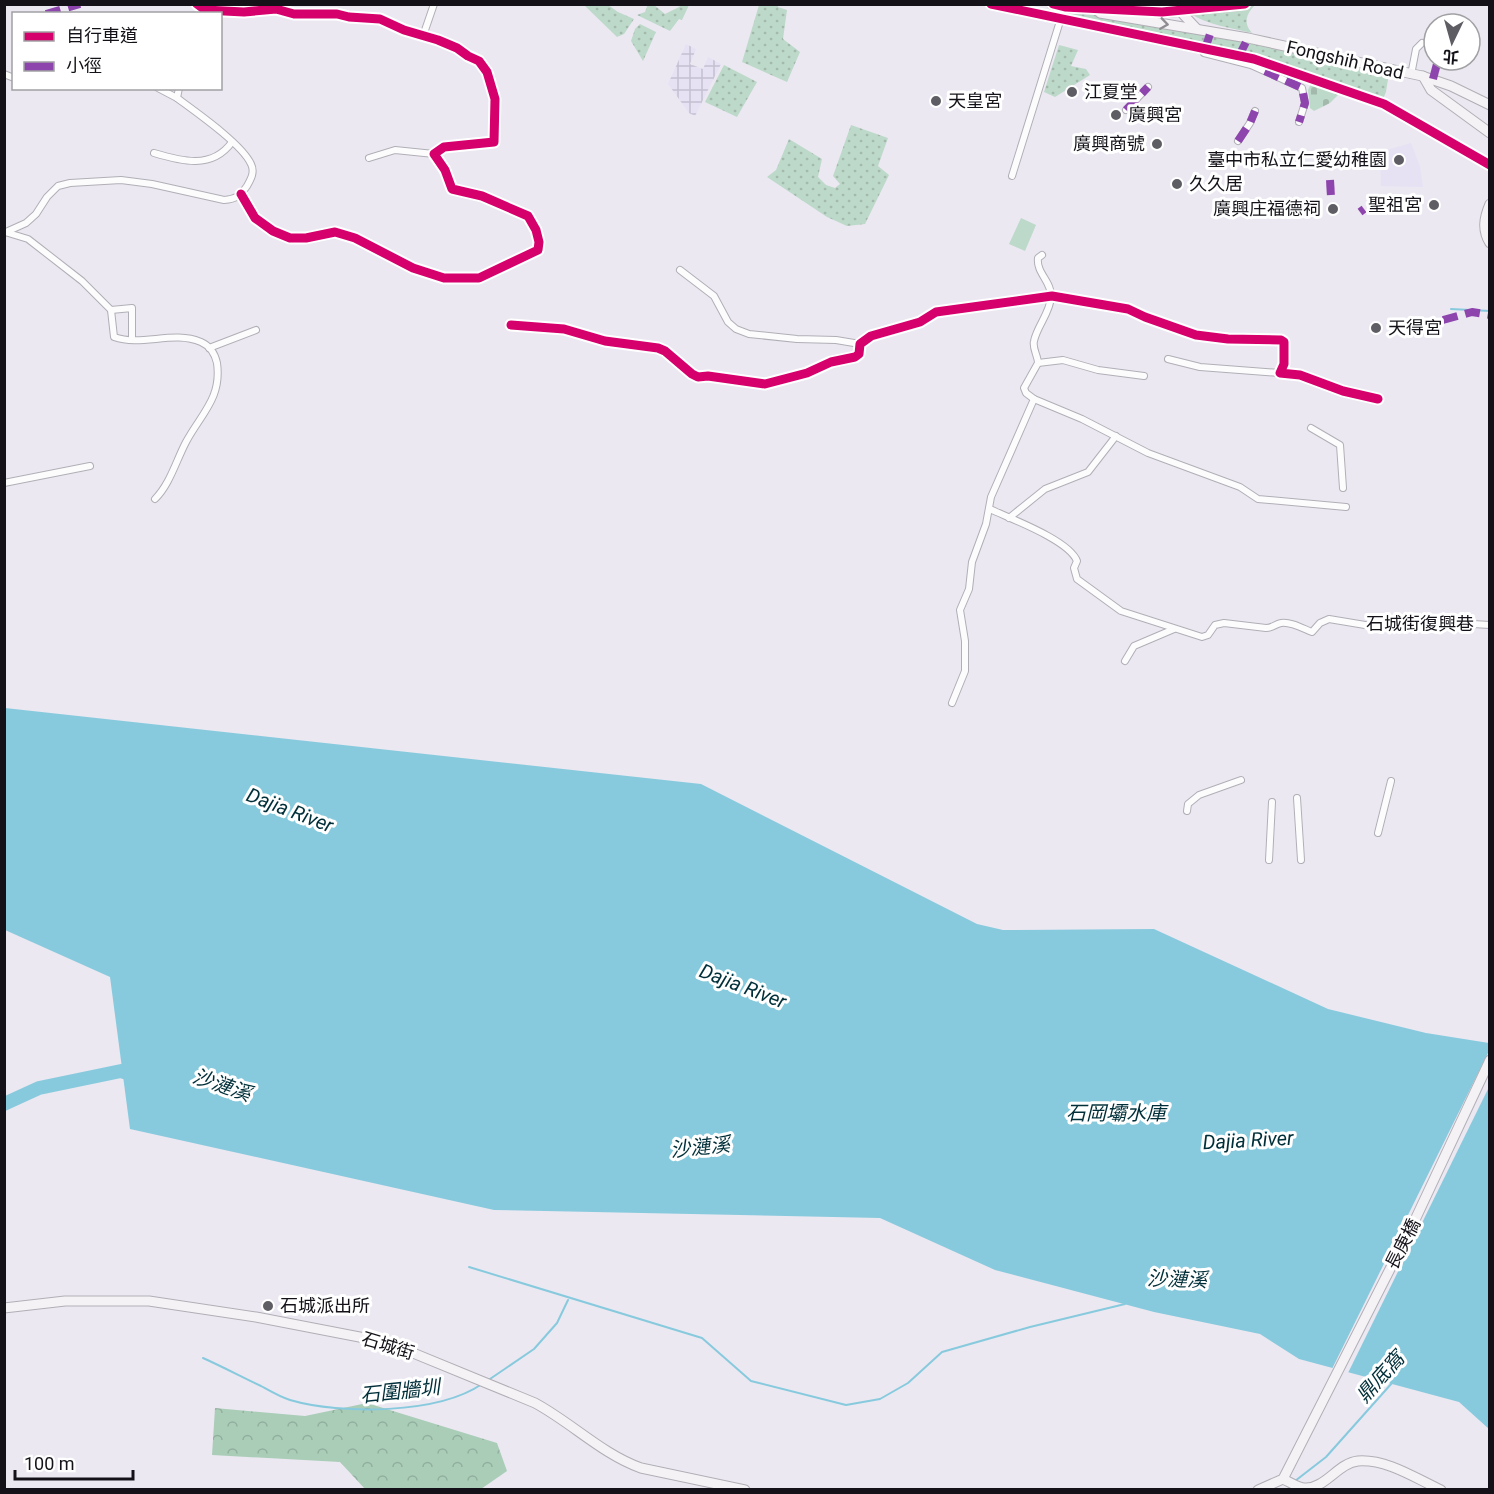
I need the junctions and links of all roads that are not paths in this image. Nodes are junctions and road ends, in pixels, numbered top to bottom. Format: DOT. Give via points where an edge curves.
graph roads {
  1 [pos="434,4"];
  2 [pos="1053,4"];
  3 [pos="1245,4"];
  4 [pos="197,5"];
  5 [pos="1065,6"];
  6 [pos="1178,7"];
  7 [pos="1196,28"];
  8 [pos="423,36"];
  9 [pos="1422,43"];
  10 [pos="1204,53"];
  11 [pos="1411,75"];
  12 [pos="1423,76"];
  13 [pos="1148,87"];
  14 [pos="162,90"];
  15 [pos="179,90"];
  16 [pos="177,98"];
  17 [pos="1490,105"];
  18 [pos="1126,110"];
  19 [pos="1255,111"];
  20 [pos="1299,122"];
  21 [pos="1490,133"];
  22 [pos="1238,141"];
  23 [pos="232,142"];
  24 [pos="154,153"];
  25 [pos="434,154"];
  26 [pos="369,158"];
  27 [pos="1012,176"];
  28 [pos="241,194"];
  29 [pos="1490,204"];
  30 [pos="5,232"];
  31 [pos="1490,243"];
  32 [pos="1042,255"];
  33 [pos="680,270"];
  34 [pos="1052,296"];
  35 [pos="111,310"];
  36 [pos="511,325"];
  37 [pos="256,330"];
  38 [pos="132,340"];
  39 [pos="860,344"];
  40 [pos="209,348"];
  41 [pos="1168,359"];
  42 [pos="1038,363"];
  43 [pos="1280,373"];
  44 [pos="1144,376"];
  45 [pos="1034,399"];
  46 [pos="1378,399"];
  47 [pos="1311,428"];
  48 [pos="1116,436"];
  49 [pos="90,466"];
  50 [pos="4,483"];
  51 [pos="1343,488"];
  52 [pos="155,499"];
  53 [pos="1346,507"];
  54 [pos="990,509"];
  55 [pos="1009,518"];
  56 [pos="1490,625"];
  57 [pos="1174,629"];
  58 [pos="1125,661"];
  59 [pos="952,704"];
  60 [pos="1241,780"];
  61 [pos="1391,781"];
  62 [pos="1297,798"];
  63 [pos="1272,802"];
  64 [pos="1187,811"];
  65 [pos="1378,833"];
  66 [pos="1269,860"];
  67 [pos="1301,860"];
  68 [pos="1490,1060"];
  69 [pos="4,1308"];
  70 [pos="1283,1479"];
  71 [pos="745,1490"];
  72 [pos="1258,1490"];
  73 [pos="1441,1490"];
  1 -- 8 [label="street"];
  2 -- 5 [label="main road"];
  3 -- 6 [label="main road"];
  4 -- 8 [label="street" via="205,10 276,9 294,14 380,19"];
  5 -- 6 [label="main road" via="1162,12"];
  5 -- 7 [label="street, Fongshih Road, one-way"];
  5 -- 27 [label="street"];
  6 -- 7 [label="street"];
  7 -- 11 [label="street, Fongshih Road"];
  8 -- 25 [label="street" via="479,61 487,72 495,99 494,142 444,147"];
  9 -- 11 [label="street" via="1416,49"];
  10 -- 20 [label="street" via="1251,65 1302,88 1305,103"];
  11 -- 12 [label="street, Fongshih Road"];
  12 -- 17 [label="street, Fongshih Road"];
  12 -- 21 [label="street" via="1431,90"];
  13 -- 18 [label="street"];
  14 -- 16 [label="street"];
  15 -- 16 [label="street"];
  16 -- 23 [label="street"];
  19 -- 22 [label="street"];
  23 -- 24 [label="street" via="215,157 198,162"];
  23 -- 28 [label="street" via="251,165 252,177"];
  25 -- 26 [label="street" via="395,150"];
  25 -- 28 [label="street" via="452,189 482,196 528,216 536,230 538,250 480,278 444,278 412,268 355,238 335,232 290,238 273,231 255,218"];
  28 -- 30 [label="street" via="224,200 121,180 70,183 58,186 26,223"];
  29 -- 31 [label="street" via="1484,220 1484,235"];
  30 -- 35 [label="street" via="28,239 82,281"];
  32 -- 34 [label="street" via="1037,264"];
  33 -- 39 [label="street" via="714,296 736,329 749,334"];
  34 -- 39 [label="street" via="936,312 920,322 871,336"];
  34 -- 42 [label="street" via="1034,340"];
  34 -- 43 [label="street" via="1128,309 1196,335 1281,340 1284,364"];
  35 -- 38 [label="street" via="114,337"];
  35 -- 38 [label="street" via="132,308"];
  36 -- 39 [label="street" via="564,329 605,341 658,348 698,377 756,384 855,357"];
  37 -- 40 [label="street"];
  38 -- 40 [label="street" via="184,338"];
  40 -- 52 [label="street" via="216,355 218,370 214,399"];
  41 -- 43 [label="street" via="1200,367"];
  42 -- 44 [label="street" via="1063,360 1098,370"];
  42 -- 45 [label="street" via="1024,388"];
  43 -- 46 [label="street" via="1300,375"];
  45 -- 48 [label="street"];
  45 -- 54 [label="street" via="1004,463"];
  47 -- 51 [label="street" via="1340,445"];
  48 -- 53 [label="street" via="1148,453 1240,487 1258,499"];
  48 -- 55 [label="street" via="1088,472 1046,489"];
  49 -- 50 [label="street"];
  54 -- 55 [label="street"];
  54 -- 59 [label="street" via="960,610 965,671"];
  55 -- 57 [label="street" via="1072,552 1077,561 1077,579 1098,596 1121,611"];
  56 -- 57 [label="street, 石城街復興巷" via="1421,621 1377,627 1324,620 1312,632 1288,623 1272,628 1219,624 1202,637"];
  57 -- 58 [label="street" via="1134,646"];
  60 -- 64 [label="street" via="1199,795 1188,804"];
  61 -- 65 [label="street"];
  62 -- 67 [label="street"];
  63 -- 66 [label="street"];
  68 -- 70 [label="street, 長庚橋" via="1414,1222"];
  69 -- 71 [label="street, 石城街" via="64,1301 149,1300 375,1340 535,1403 625,1462"];
  70 -- 72 [label="street"];
  70 -- 73 [label="street" via="1302,1488 1319,1483 1349,1462 1365,1461 1383,1463"];
}
